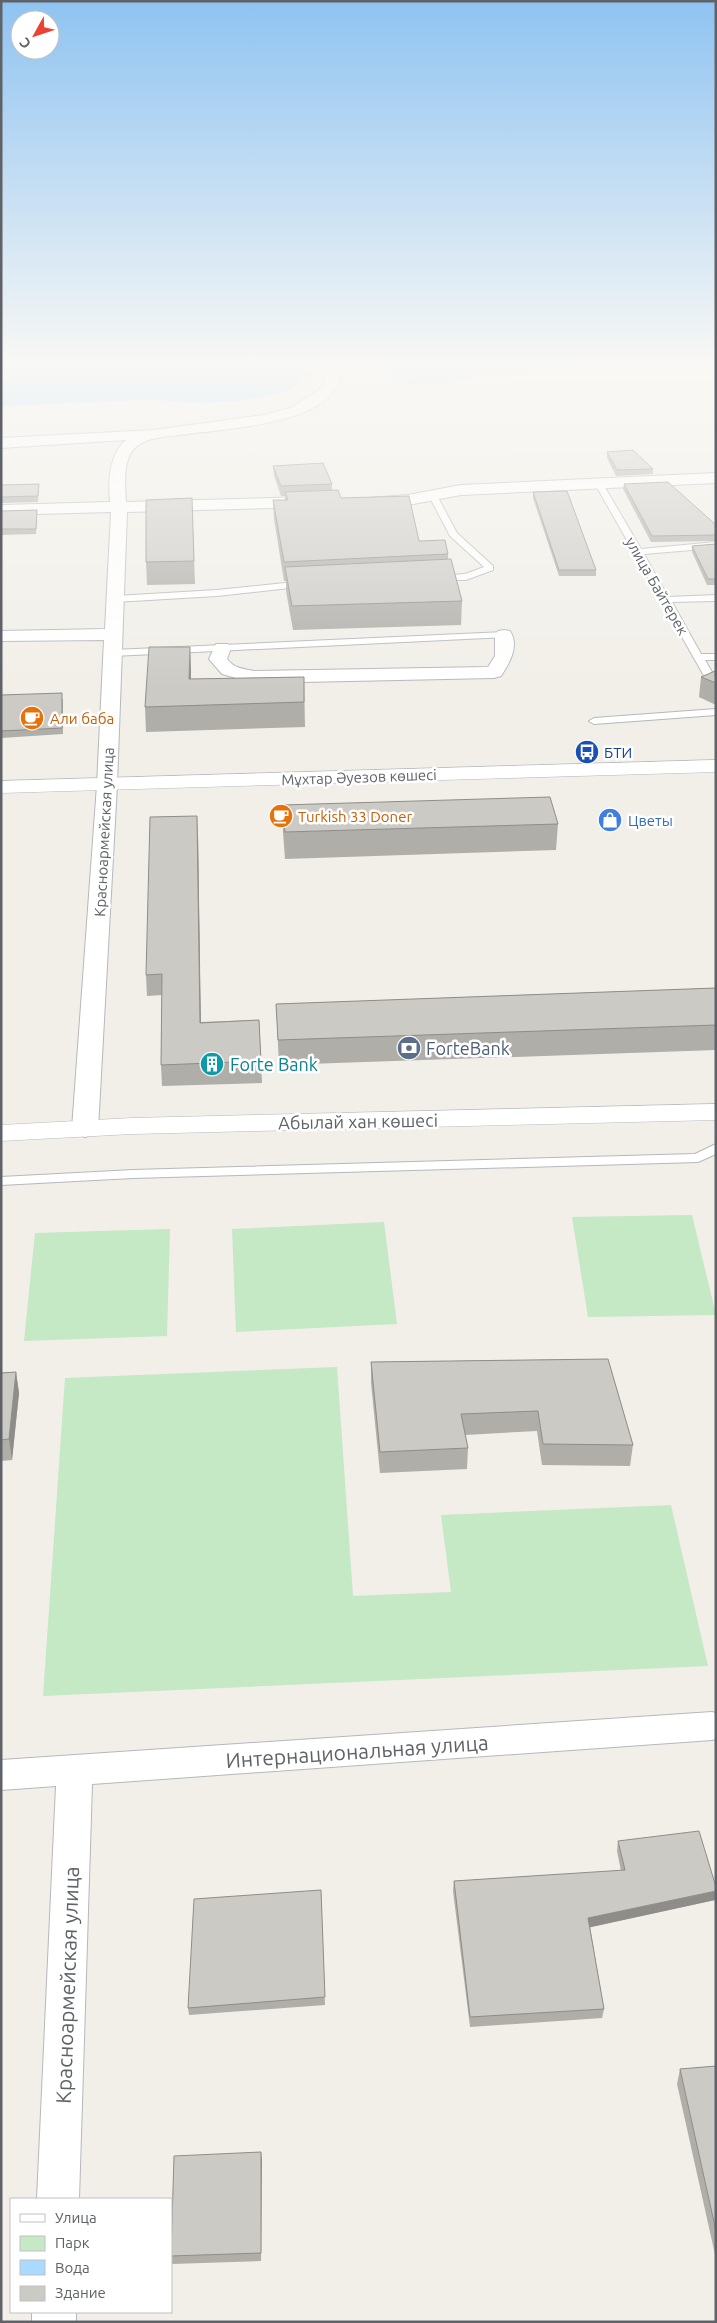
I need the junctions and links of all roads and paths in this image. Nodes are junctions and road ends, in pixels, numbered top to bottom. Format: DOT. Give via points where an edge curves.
graph roads {
  1 [pos="119,470"];
  2 [pos="716,478"];
  3 [pos="599,484"];
  4 [pos="432,494"];
  5 [pos="358,501"];
  6 [pos="328,502"];
  7 [pos="119,506"];
  8 [pos="1,510"];
  9 [pos="716,545"];
  10 [pos="638,552"];
  11 [pos="428,578"];
  12 [pos="314,584"];
  13 [pos="115,598"];
  14 [pos="716,598"];
  15 [pos="665,600"];
  16 [pos="114,634"];
  17 [pos="1,636"];
  18 [pos="504,636"];
  19 [pos="222,648"];
  20 [pos="113,652"];
  21 [pos="698,657"];
  22 [pos="716,657"];
  23 [pos="716,688"];
  24 [pos="716,712"];
  25 [pos="594,721"];
  26 [pos="716,766"];
  27 [pos="107,785"];
  28 [pos="1,787"];
  29 [pos="716,1112"];
  30 [pos="85,1129"];
  31 [pos="1,1133"];
  32 [pos="716,1148"];
  33 [pos="1,1181"];
  34 [pos="712,1726"];
  35 [pos="75,1771"];
  36 [pos="1,1775"];
  37 [pos="58,2198"];
  1 -- 7 [label="street, Красноармейская улица" via="116,493"];
  2 -- 3 [label="street"];
  3 -- 4 [label="street"];
  3 -- 10 [label="lane, улица Байтерек"];
  4 -- 5 [label="street" via="408,500"];
  4 -- 11 [label="lane" via="453,534 490,568 466,577"];
  6 -- 7 [label="street"];
  7 -- 8 [label="street"];
  7 -- 13 [label="street, Красноармейская улица"];
  9 -- 10 [label="lane"];
  10 -- 15 [label="lane, улица Байтерек"];
  12 -- 13 [label="lane"];
  13 -- 16 [label="street, Красноармейская улица"];
  14 -- 15 [label="lane"];
  15 -- 21 [label="lane, улица Байтерек"];
  16 -- 17 [label="street"];
  16 -- 20 [label="street, Красноармейская улица"];
  18 -- 19 [label="lane"];
  18 -- 19 [label="street" via="504,656 494,672 254,677 232,673 222,667 218,659"];
  19 -- 20 [label="lane"];
  20 -- 27 [label="street, Красноармейская улица"];
  21 -- 22 [label="lane"];
  21 -- 23 [label="lane, улица Байтерек"];
  24 -- 25 [label="lane"];
  26 -- 27 [label="main road, Мұхтар Әуезов көшесі"];
  27 -- 28 [label="main road, Мұхтар Әуезов көшесі"];
  27 -- 30 [label="street, Красноармейская улица"];
  29 -- 30 [label="main road, Абылай хан көшесі"];
  30 -- 31 [label="main road, Абылай хан көшесі"];
  32 -- 33 [label="lane" via="698,1158 133,1174"];
  34 -- 35 [label="street, Интернациональная улица"];
  35 -- 36 [label="street, Интернациональная улица"];
  35 -- 37 [label="street, Красноармейская улица"];
}
